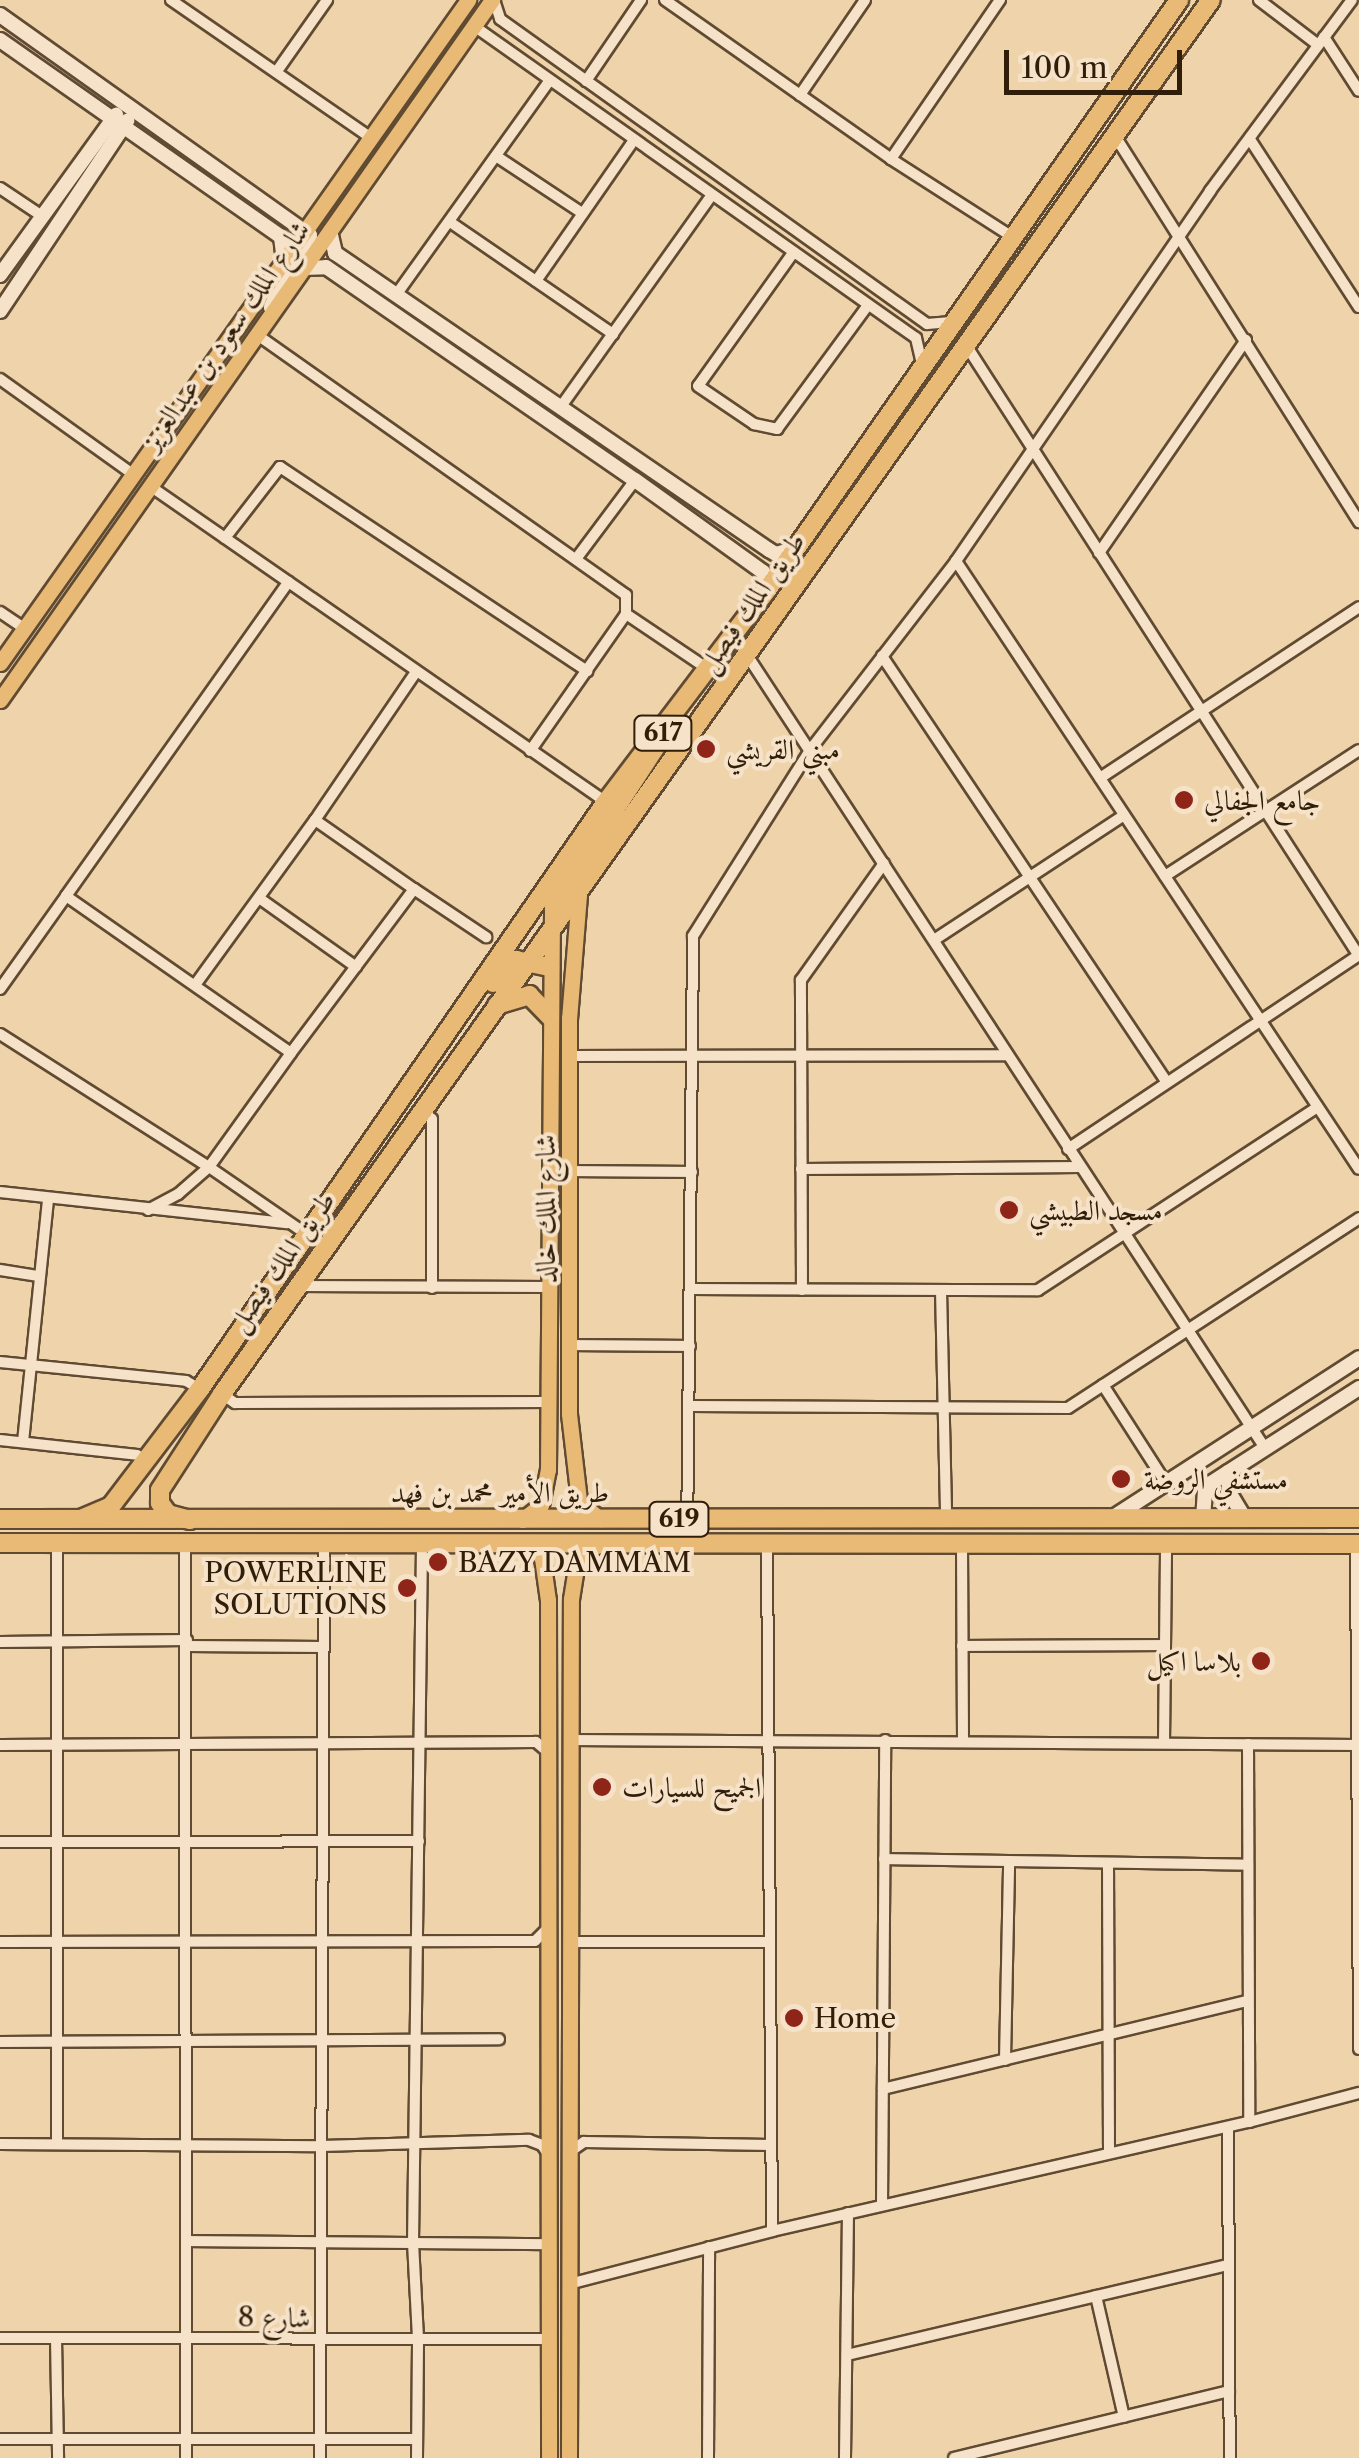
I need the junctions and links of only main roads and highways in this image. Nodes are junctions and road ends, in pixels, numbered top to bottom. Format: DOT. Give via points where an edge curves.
graph roads {
  1 [pos="468,0"];
  2 [pos="477,0"];
  3 [pos="493,0"];
  4 [pos="1179,0"];
  5 [pos="1210,0"];
  6 [pos="474,26"];
  7 [pos="2,662"];
  8 [pos="0,700"];
  9 [pos="669,725"];
  10 [pos="582,884"];
  11 [pos="551,928"];
  12 [pos="528,960"];
  13 [pos="550,967"];
  14 [pos="497,1005"];
  15 [pos="550,1017"];
  16 [pos="569,1048"];
  17 [pos="360,1162"];
  18 [pos="141,1459"];
  19 [pos="548,1470"];
  20 [pos="572,1472"];
  21 [pos="164,1480"];
  22 [pos="83,1518"];
  23 [pos="1359,1518"];
  24 [pos="0,1519"];
  25 [pos="190,1520"];
  26 [pos="522,1520"];
  27 [pos="604,1521"];
  28 [pos="0,1543"];
  29 [pos="524,1544"];
  30 [pos="602,1544"];
  31 [pos="1358,1544"];
  32 [pos="570,1599"];
  33 [pos="548,1600"];
  34 [pos="548,2339"];
  35 [pos="549,2458"];
  36 [pos="568,2458"];
  1 -- 7 [label="main road, شارع الملك سعود بن عبدالعزيز"];
  2 -- 6 [label="main road" via="468,16"];
  3 -- 6 [label="main road, شارع الملك سعود بن عبدالعزيز"];
  4 -- 9 [label="highway, طريق الملك فيصل / 617"];
  5 -- 10 [label="highway, طريق الملك فيصل / 617"];
  6 -- 8 [label="main road, شارع الملك سعود بن عبدالعزيز"];
  9 -- 11 [label="main road, شارع الملك خالد" via="560,890"];
  9 -- 17 [label="highway, طريق الملك فيصل / 617" via="606,802"];
  10 -- 11 [label="highway, طريق الملك فيصل / 617"];
  10 -- 16 [label="main road, شارع الملك خالد" via="574,920"];
  11 -- 12 [label="highway, طريق الملك فيصل / 617"];
  11 -- 13 [label="main road, شارع الملك خالد"];
  12 -- 13 [label="highway"];
  12 -- 14 [label="highway, طريق الملك فيصل / 617"];
  12 -- 17 [label="highway" via="504,967"];
  13 -- 15 [label="main road, شارع الملك خالد"];
  13 -- 16 [label="main road" via="564,982"];
  14 -- 15 [label="highway" via="529,994"];
  14 -- 21 [label="highway, طريق الملك فيصل / 617"];
  15 -- 19 [label="main road, شارع الملك خالد"];
  16 -- 20 [label="main road, شارع الملك خالد"];
  17 -- 18 [label="highway, طريق الملك فيصل / 617" via="200,1389"];
  18 -- 21 [label="highway" via="148,1482"];
  18 -- 22 [label="highway, طريق الملك فيصل" via="112,1506"];
  19 -- 20 [label="main road" via="550,1484 560,1489 570,1484"];
  19 -- 26 [label="main road, شارع الملك خالد" via="541,1505"];
  20 -- 27 [label="main road, شارع الملك خالد" via="581,1506"];
  21 -- 25 [label="highway" via="164,1510"];
  22 -- 24 [label="highway, طريق الأمير محمد بن فهد / 619"];
  22 -- 25 [label="highway, طريق الأمير محمد بن فهد / 619"];
  23 -- 27 [label="highway, طريق الأمير محمد بن فهد / 619"];
  25 -- 26 [label="highway, طريق الأمير محمد بن فهد / 619"];
  26 -- 27 [label="highway, طريق الأمير محمد بن فهد / 619"];
  28 -- 29 [label="highway, طريق الأمير محمد بن فهد / 619"];
  29 -- 30 [label="highway, طريق الأمير محمد بن فهد / 619"];
  29 -- 33 [label="main road" via="542,1558"];
  30 -- 31 [label="highway, طريق الأمير محمد بن فهد / 619"];
  30 -- 32 [label="main road" via="582,1555"];
  32 -- 33 [label="main road" via="560,1578 549,1583"];
  32 -- 36 [label="main road"];
  33 -- 34 [label="main road"];
  34 -- 35 [label="main road"];
  34 -- 36 [label="main road" via="560,2347 560,2421"];
}
